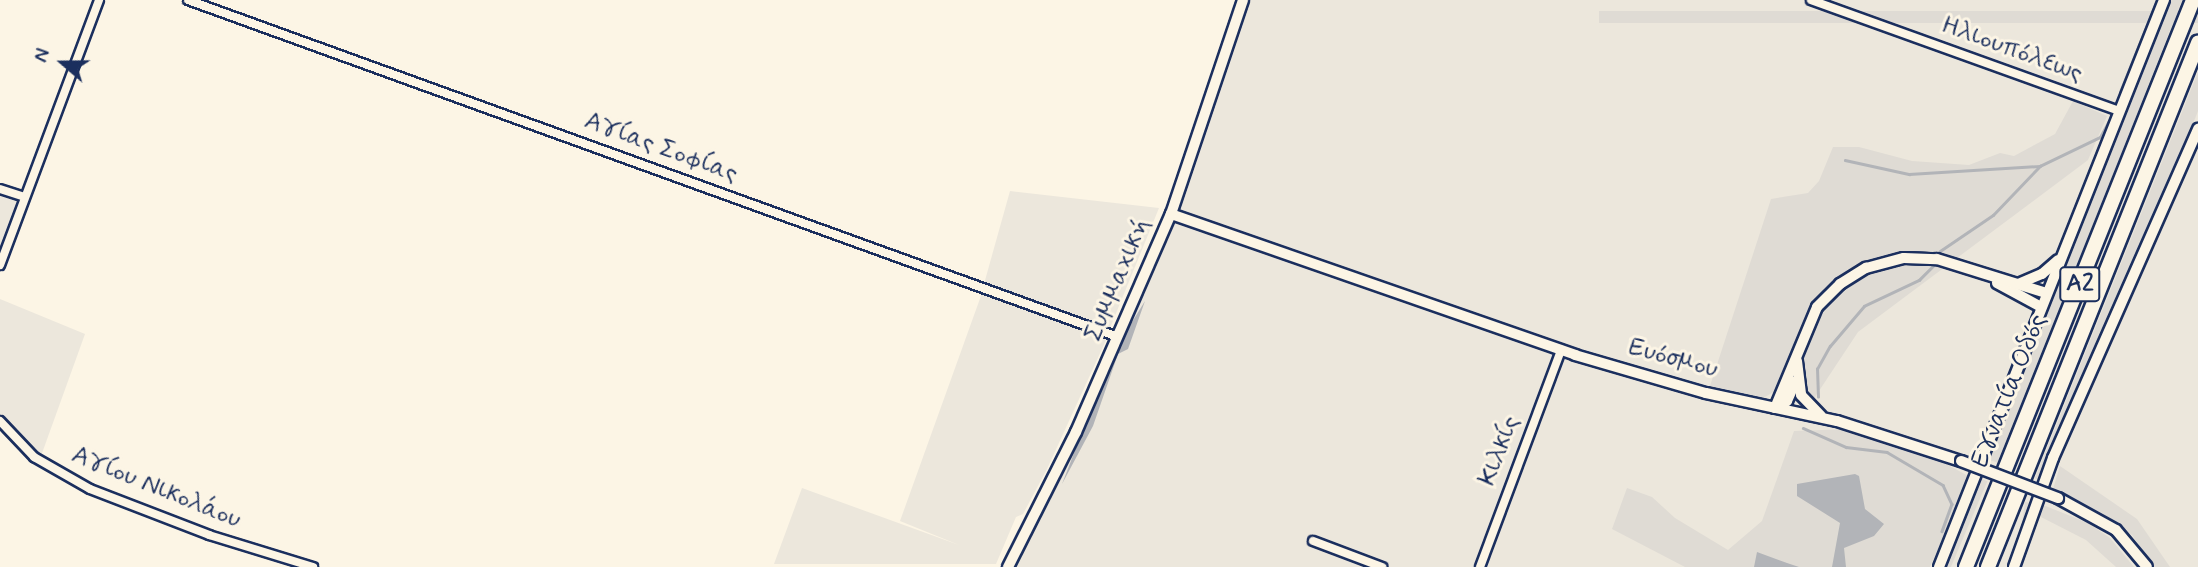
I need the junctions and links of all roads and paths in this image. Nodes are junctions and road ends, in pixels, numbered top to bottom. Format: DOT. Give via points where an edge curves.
graph roads {
  1 [pos="99,0"];
  2 [pos="188,0"];
  3 [pos="1243,0"];
  4 [pos="1811,0"];
  5 [pos="2164,0"];
  6 [pos="2193,0"];
  7 [pos="2198,43"];
  8 [pos="2120,111"];
  9 [pos="2198,129"];
  10 [pos="2196,142"];
  11 [pos="0,189"];
  12 [pos="26,197"];
  13 [pos="1171,214"];
  14 [pos="2060,258"];
  15 [pos="0,265"];
  16 [pos="1985,276"];
  17 [pos="2017,284"];
  18 [pos="2046,293"];
  19 [pos="2041,307"];
  20 [pos="1118,337"];
  21 [pos="1560,350"];
  22 [pos="1797,354"];
  23 [pos="1797,379"];
  24 [pos="1775,408"];
  25 [pos="1823,418"];
  26 [pos="0,421"];
  27 [pos="1313,541"];
  28 [pos="2014,565"];
  29 [pos="313,567"];
  30 [pos="1008,567"];
  31 [pos="1382,567"];
  32 [pos="1480,567"];
  33 [pos="1938,567"];
  34 [pos="1966,567"];
  35 [pos="1988,567"];
  36 [pos="2147,567"];
  1 -- 12 [label="street"];
  2 -- 20 [label="street, Αγίας Σοφίας"];
  3 -- 13 [label="street, Συμμαχική"];
  4 -- 8 [label="street, Ηλιουπόλεως"];
  5 -- 8 [label="street"];
  6 -- 34 [label="highway, Εγνατία Οδός / Α2"];
  7 -- 35 [label="highway, Εγνατία Οδός / Α2"];
  8 -- 14 [label="street"];
  9 -- 10 [label="street"];
  10 -- 28 [label="street" via="2053,458"];
  11 -- 12 [label="street"];
  12 -- 15 [label="street"];
  13 -- 20 [label="street, Συμμαχική"];
  13 -- 21 [label="street, Ευόσμου"];
  14 -- 17 [label="street" via="2042,274"];
  14 -- 18 [label="street"];
  16 -- 17 [label="street"];
  16 -- 19 [label="street"];
  16 -- 22 [label="street" via="1921,258 1866,268 1840,284 1817,307"];
  17 -- 18 [label="street"];
  18 -- 19 [label="street"];
  19 -- 33 [label="street"];
  20 -- 30 [label="street, Συμμαχική"];
  21 -- 24 [label="street, Ευόσμου"];
  21 -- 32 [label="street, Κιλκίς"];
  22 -- 23 [label="street"];
  22 -- 24 [label="street"];
  23 -- 24 [label="street" via="1792,395"];
  23 -- 25 [label="street" via="1804,401"];
  24 -- 25 [label="street, Ευόσμου"];
  25 -- 36 [label="street, Ευόσμου, bridge" via="1961,461 2058,498 2116,530"];
  26 -- 29 [label="street, Αγίου Νικολάου" via="34,457 90,489 209,535"];
  27 -- 31 [label="street"];
}
